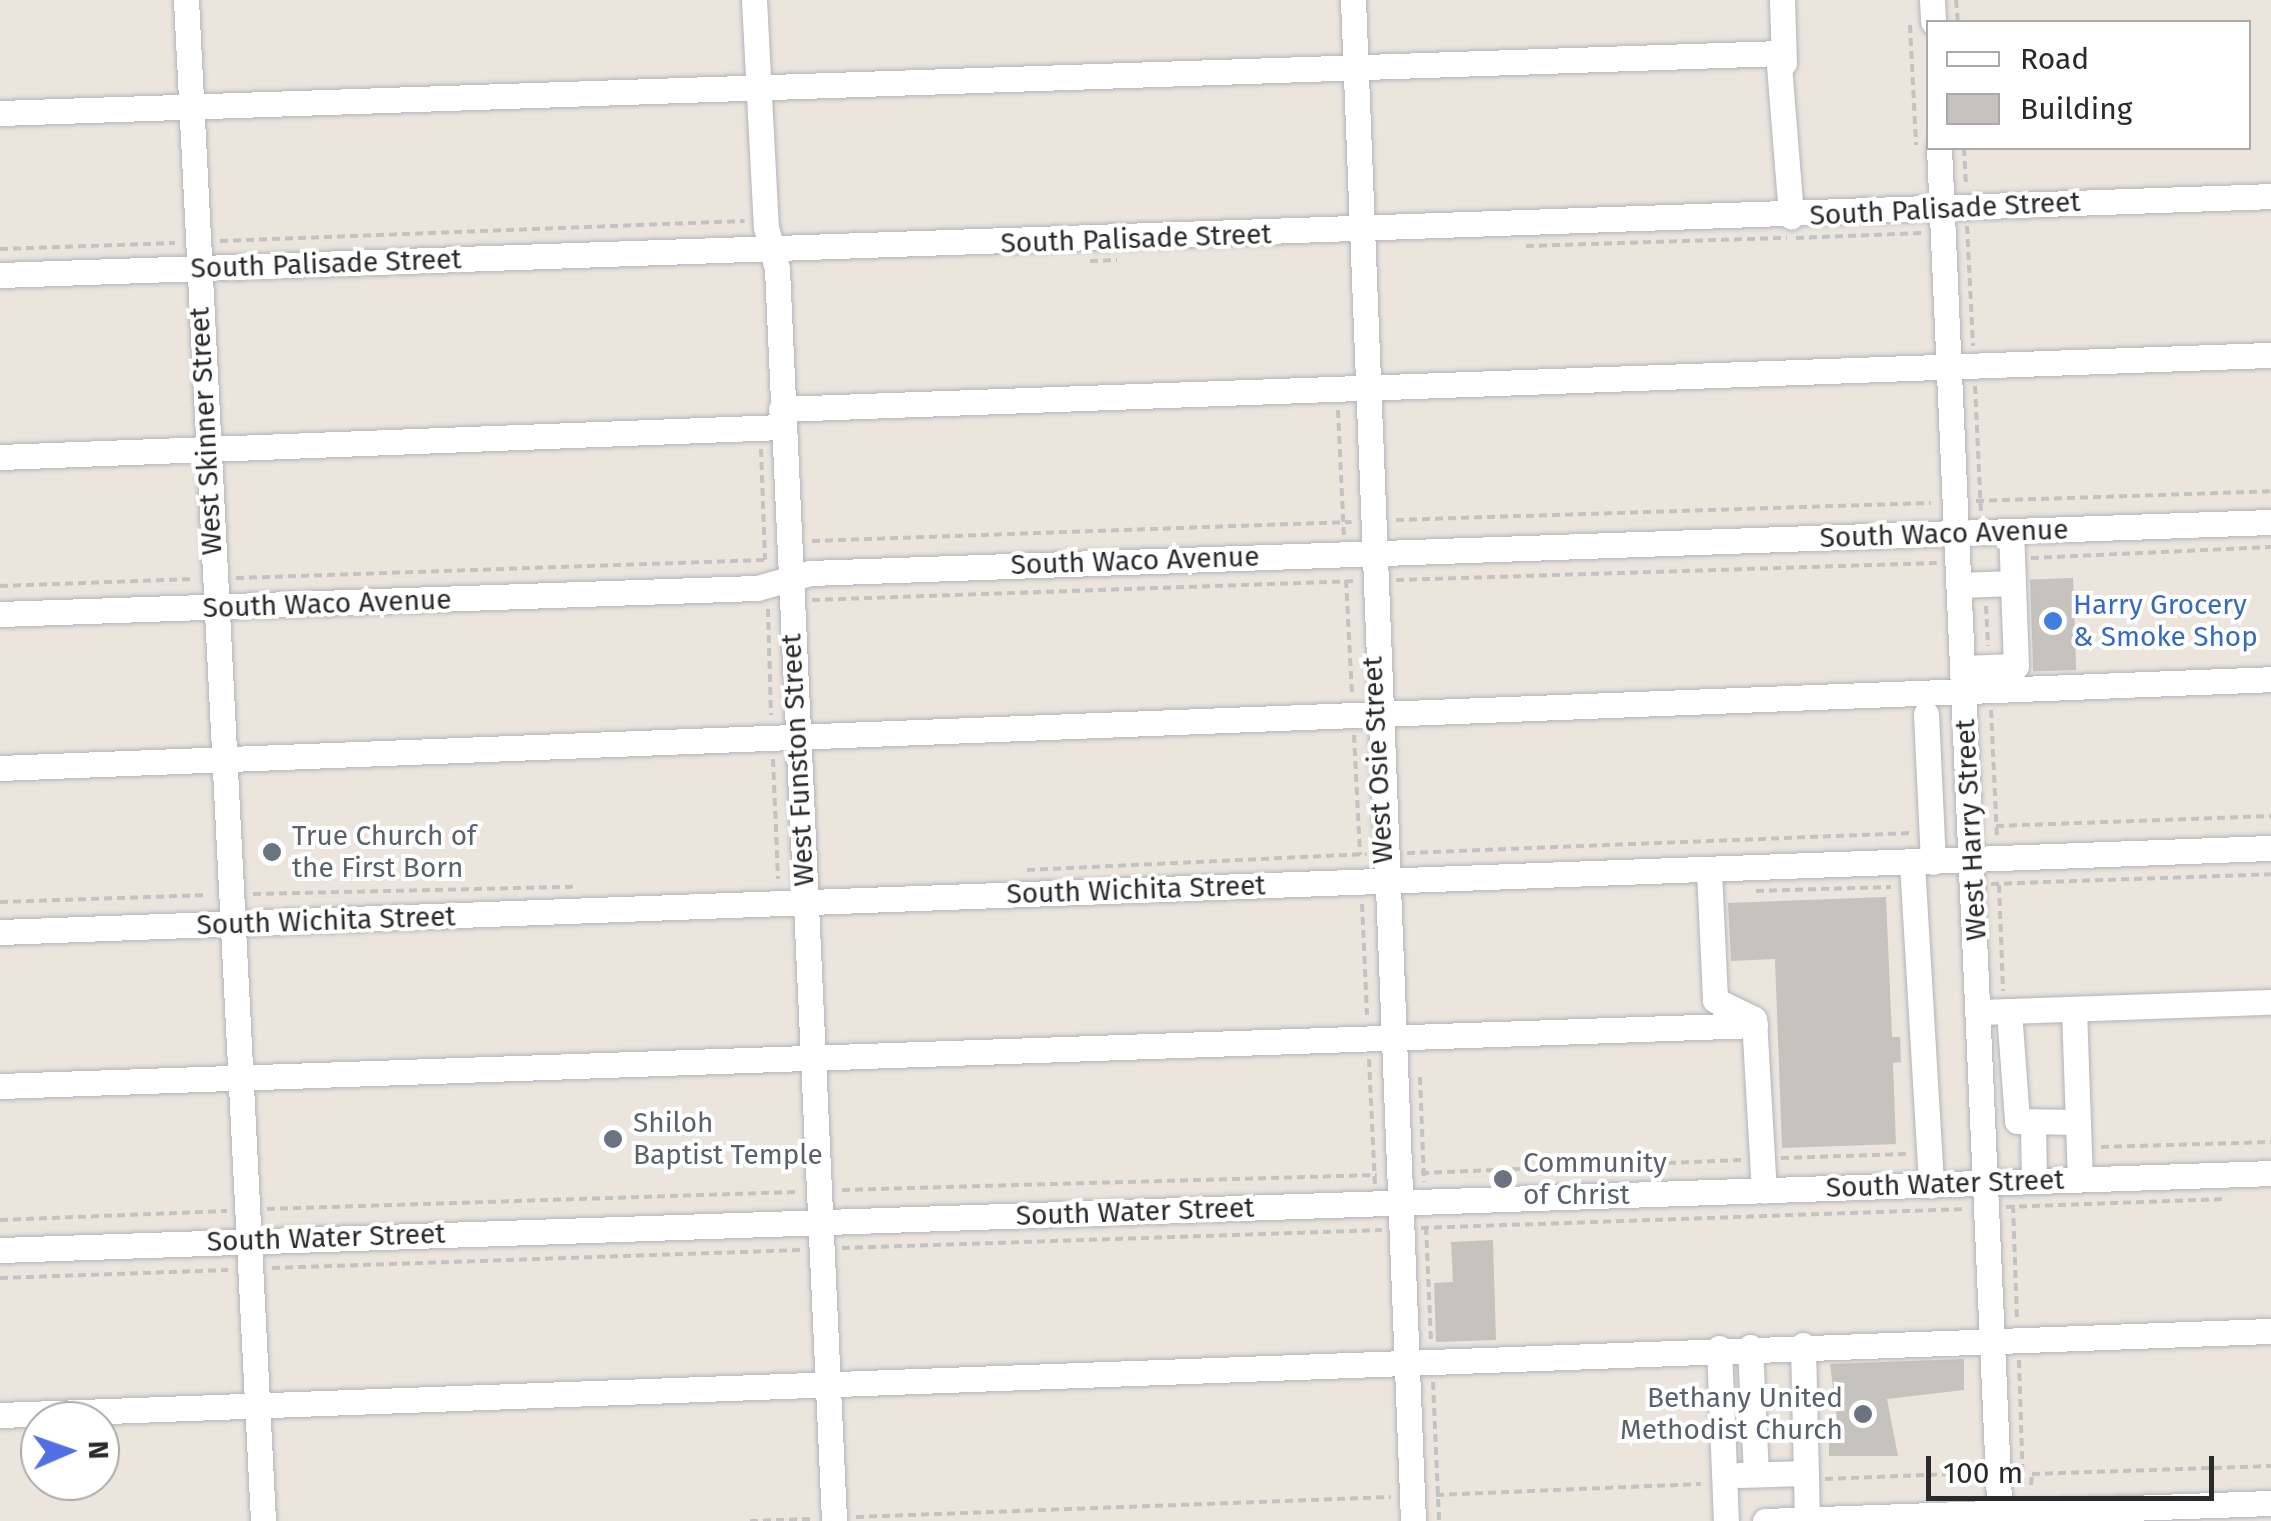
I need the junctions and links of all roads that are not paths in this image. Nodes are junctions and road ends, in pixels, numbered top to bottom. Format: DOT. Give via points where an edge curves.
graph roads {
  1 [pos="186,0"];
  2 [pos="754,0"];
  3 [pos="1353,0"];
  4 [pos="1782,0"];
  5 [pos="1784,63"];
  6 [pos="1356,69"];
  7 [pos="758,90"];
  8 [pos="191,108"];
  9 [pos="0,113"];
  10 [pos="1939,150"];
  11 [pos="2271,196"];
  12 [pos="1791,216"];
  13 [pos="1942,221"];
  14 [pos="1360,232"];
  15 [pos="762,251"];
  16 [pos="198,268"];
  17 [pos="0,275"];
  18 [pos="2271,355"];
  19 [pos="1949,367"];
  20 [pos="1363,389"];
  21 [pos="775,422"];
  22 [pos="206,448"];
  23 [pos="0,457"];
  24 [pos="2271,522"];
  25 [pos="2011,532"];
  26 [pos="1957,534"];
  27 [pos="1369,552"];
  28 [pos="777,569"];
  29 [pos="2012,571"];
  30 [pos="1959,574"];
  31 [pos="214,608"];
  32 [pos="0,614"];
  33 [pos="1964,679"];
  34 [pos="2271,679"];
  35 [pos="1376,710"];
  36 [pos="1926,714"];
  37 [pos="784,739"];
  38 [pos="1968,756"];
  39 [pos="1928,758"];
  40 [pos="222,762"];
  41 [pos="0,768"];
  42 [pos="2271,848"];
  43 [pos="1922,862"];
  44 [pos="1709,872"];
  45 [pos="1973,873"];
  46 [pos="1384,882"];
  47 [pos="793,892"];
  48 [pos="233,924"];
  49 [pos="0,932"];
  50 [pos="2271,1002"];
  51 [pos="2074,1009"];
  52 [pos="2009,1011"];
  53 [pos="1979,1012"];
  54 [pos="1755,1025"];
  55 [pos="1390,1038"];
  56 [pos="812,1060"];
  57 [pos="242,1079"];
  58 [pos="0,1086"];
  59 [pos="2032,1124"];
  60 [pos="2078,1135"];
  61 [pos="2271,1173"];
  62 [pos="2080,1180"];
  63 [pos="2034,1181"];
  64 [pos="1931,1185"];
  65 [pos="1764,1191"];
  66 [pos="1986,1195"];
  67 [pos="1399,1216"];
  68 [pos="820,1221"];
  69 [pos="250,1241"];
  70 [pos="0,1250"];
  71 [pos="2271,1331"];
  72 [pos="1993,1339"];
  73 [pos="1803,1344"];
  74 [pos="1750,1347"];
  75 [pos="1719,1348"];
  76 [pos="1405,1359"];
  77 [pos="828,1384"];
  78 [pos="258,1406"];
  79 [pos="0,1415"];
  80 [pos="1756,1474"];
  81 [pos="1806,1476"];
  82 [pos="1725,1479"];
  83 [pos="2271,1503"];
  84 [pos="1412,1509"];
  85 [pos="2103,1515"];
  86 [pos="2000,1517"];
  87 [pos="834,1520"];
  88 [pos="1806,1520"];
  89 [pos="263,1521"];
  90 [pos="1726,1521"];
  91 [pos="1765,1521"];
  1 -- 8 [label="street, West Skinner Street"];
  2 -- 7 [label="street, West Funston Street"];
  3 -- 6 [label="street, West Osie Street"];
  4 -- 5 [label="street"];
  5 -- 6 [label="street" via="1778,53"];
  5 -- 12 [label="street"];
  6 -- 7 [label="street"];
  6 -- 14 [label="street, West Osie Street"];
  7 -- 8 [label="street"];
  7 -- 15 [label="street, West Funston Street"];
  8 -- 9 [label="street"];
  8 -- 16 [label="street, West Skinner Street"];
  10 -- 13 [label="street, West Harry Street"];
  11 -- 13 [label="street, South Palisade Street"];
  12 -- 13 [label="street, South Palisade Street"];
  12 -- 14 [label="street, South Palisade Street"];
  13 -- 19 [label="street, West Harry Street"];
  14 -- 15 [label="street, South Palisade Street"];
  14 -- 20 [label="street, West Osie Street"];
  15 -- 16 [label="street, South Palisade Street"];
  15 -- 21 [label="street, West Funston Street"];
  16 -- 17 [label="street, South Palisade Street"];
  16 -- 22 [label="street, West Skinner Street"];
  18 -- 19 [label="street"];
  19 -- 20 [label="street"];
  19 -- 26 [label="street, West Harry Street"];
  20 -- 21 [label="street"];
  20 -- 27 [label="street, West Osie Street"];
  21 -- 22 [label="street"];
  21 -- 28 [label="street, West Funston Street"];
  22 -- 23 [label="street"];
  22 -- 31 [label="street, West Skinner Street"];
  24 -- 25 [label="street, South Waco Avenue"];
  25 -- 26 [label="street, South Waco Avenue"];
  25 -- 29 [label="street"];
  26 -- 27 [label="street, South Waco Avenue"];
  26 -- 30 [label="street, West Harry Street"];
  27 -- 28 [label="street, South Waco Avenue"];
  27 -- 35 [label="street, West Osie Street"];
  28 -- 31 [label="street, South Waco Avenue"];
  28 -- 37 [label="street, West Funston Street"];
  29 -- 30 [label="street"];
  29 -- 33 [label="street" via="2016,666"];
  30 -- 33 [label="street, West Harry Street"];
  31 -- 32 [label="street, South Waco Avenue"];
  31 -- 40 [label="street, West Skinner Street"];
  33 -- 34 [label="street"];
  33 -- 35 [label="street"];
  33 -- 38 [label="street, West Harry Street"];
  35 -- 37 [label="street"];
  35 -- 46 [label="street, West Osie Street"];
  36 -- 39 [label="street"];
  37 -- 40 [label="street"];
  37 -- 47 [label="street, West Funston Street"];
  38 -- 39 [label="street"];
  38 -- 45 [label="street, West Harry Street"];
  39 -- 43 [label="street" via="1932,832"];
  40 -- 41 [label="street"];
  40 -- 48 [label="street, West Skinner Street"];
  42 -- 45 [label="street, South Wichita Street"];
  43 -- 44 [label="street, South Wichita Street"];
  43 -- 45 [label="street, South Wichita Street"];
  43 -- 64 [label="street"];
  44 -- 46 [label="street, South Wichita Street"];
  44 -- 54 [label="street" via="1716,1000"];
  45 -- 53 [label="street, West Harry Street"];
  46 -- 47 [label="street, South Wichita Street"];
  46 -- 55 [label="street, West Osie Street"];
  47 -- 48 [label="street, South Wichita Street"];
  47 -- 56 [label="street, West Funston Street"];
  48 -- 49 [label="street, South Wichita Street"];
  48 -- 57 [label="street, West Skinner Street"];
  50 -- 51 [label="street"];
  51 -- 52 [label="street"];
  51 -- 60 [label="street"];
  52 -- 53 [label="street"];
  52 -- 59 [label="street" via="2013,1113"];
  53 -- 66 [label="street, West Harry Street"];
  54 -- 55 [label="street"];
  54 -- 65 [label="street"];
  55 -- 56 [label="street"];
  55 -- 67 [label="street, West Osie Street"];
  56 -- 57 [label="street"];
  56 -- 68 [label="street, West Funston Street"];
  57 -- 58 [label="street"];
  57 -- 69 [label="street, West Skinner Street"];
  59 -- 60 [label="street"];
  59 -- 63 [label="street"];
  60 -- 62 [label="street"];
  61 -- 62 [label="street, South Water Street"];
  62 -- 63 [label="street, South Water Street"];
  63 -- 66 [label="street, South Water Street"];
  64 -- 65 [label="street, South Water Street"];
  64 -- 66 [label="street, South Water Street"];
  65 -- 67 [label="street, South Water Street"];
  66 -- 72 [label="street, West Harry Street"];
  67 -- 68 [label="street, South Water Street"];
  67 -- 76 [label="street, West Osie Street"];
  68 -- 69 [label="street, South Water Street"];
  68 -- 77 [label="street, West Funston Street"];
  69 -- 70 [label="street, South Water Street"];
  69 -- 78 [label="street, West Skinner Street"];
  71 -- 72 [label="street"];
  72 -- 73 [label="street"];
  72 -- 86 [label="street, West Harry Street"];
  73 -- 74 [label="street"];
  73 -- 81 [label="street"];
  74 -- 75 [label="street"];
  74 -- 80 [label="street"];
  75 -- 76 [label="street"];
  75 -- 82 [label="street"];
  76 -- 77 [label="street"];
  76 -- 84 [label="street, West Osie Street"];
  77 -- 78 [label="street"];
  77 -- 87 [label="street, West Funston Street"];
  78 -- 79 [label="street"];
  78 -- 89 [label="street, West Skinner Street"];
  80 -- 81 [label="street"];
  80 -- 82 [label="street"];
  81 -- 88 [label="street"];
  82 -- 90 [label="street"];
  83 -- 85 [label="street"];
  85 -- 86 [label="street"];
  86 -- 88 [label="street"];
  88 -- 91 [label="street"];
}
